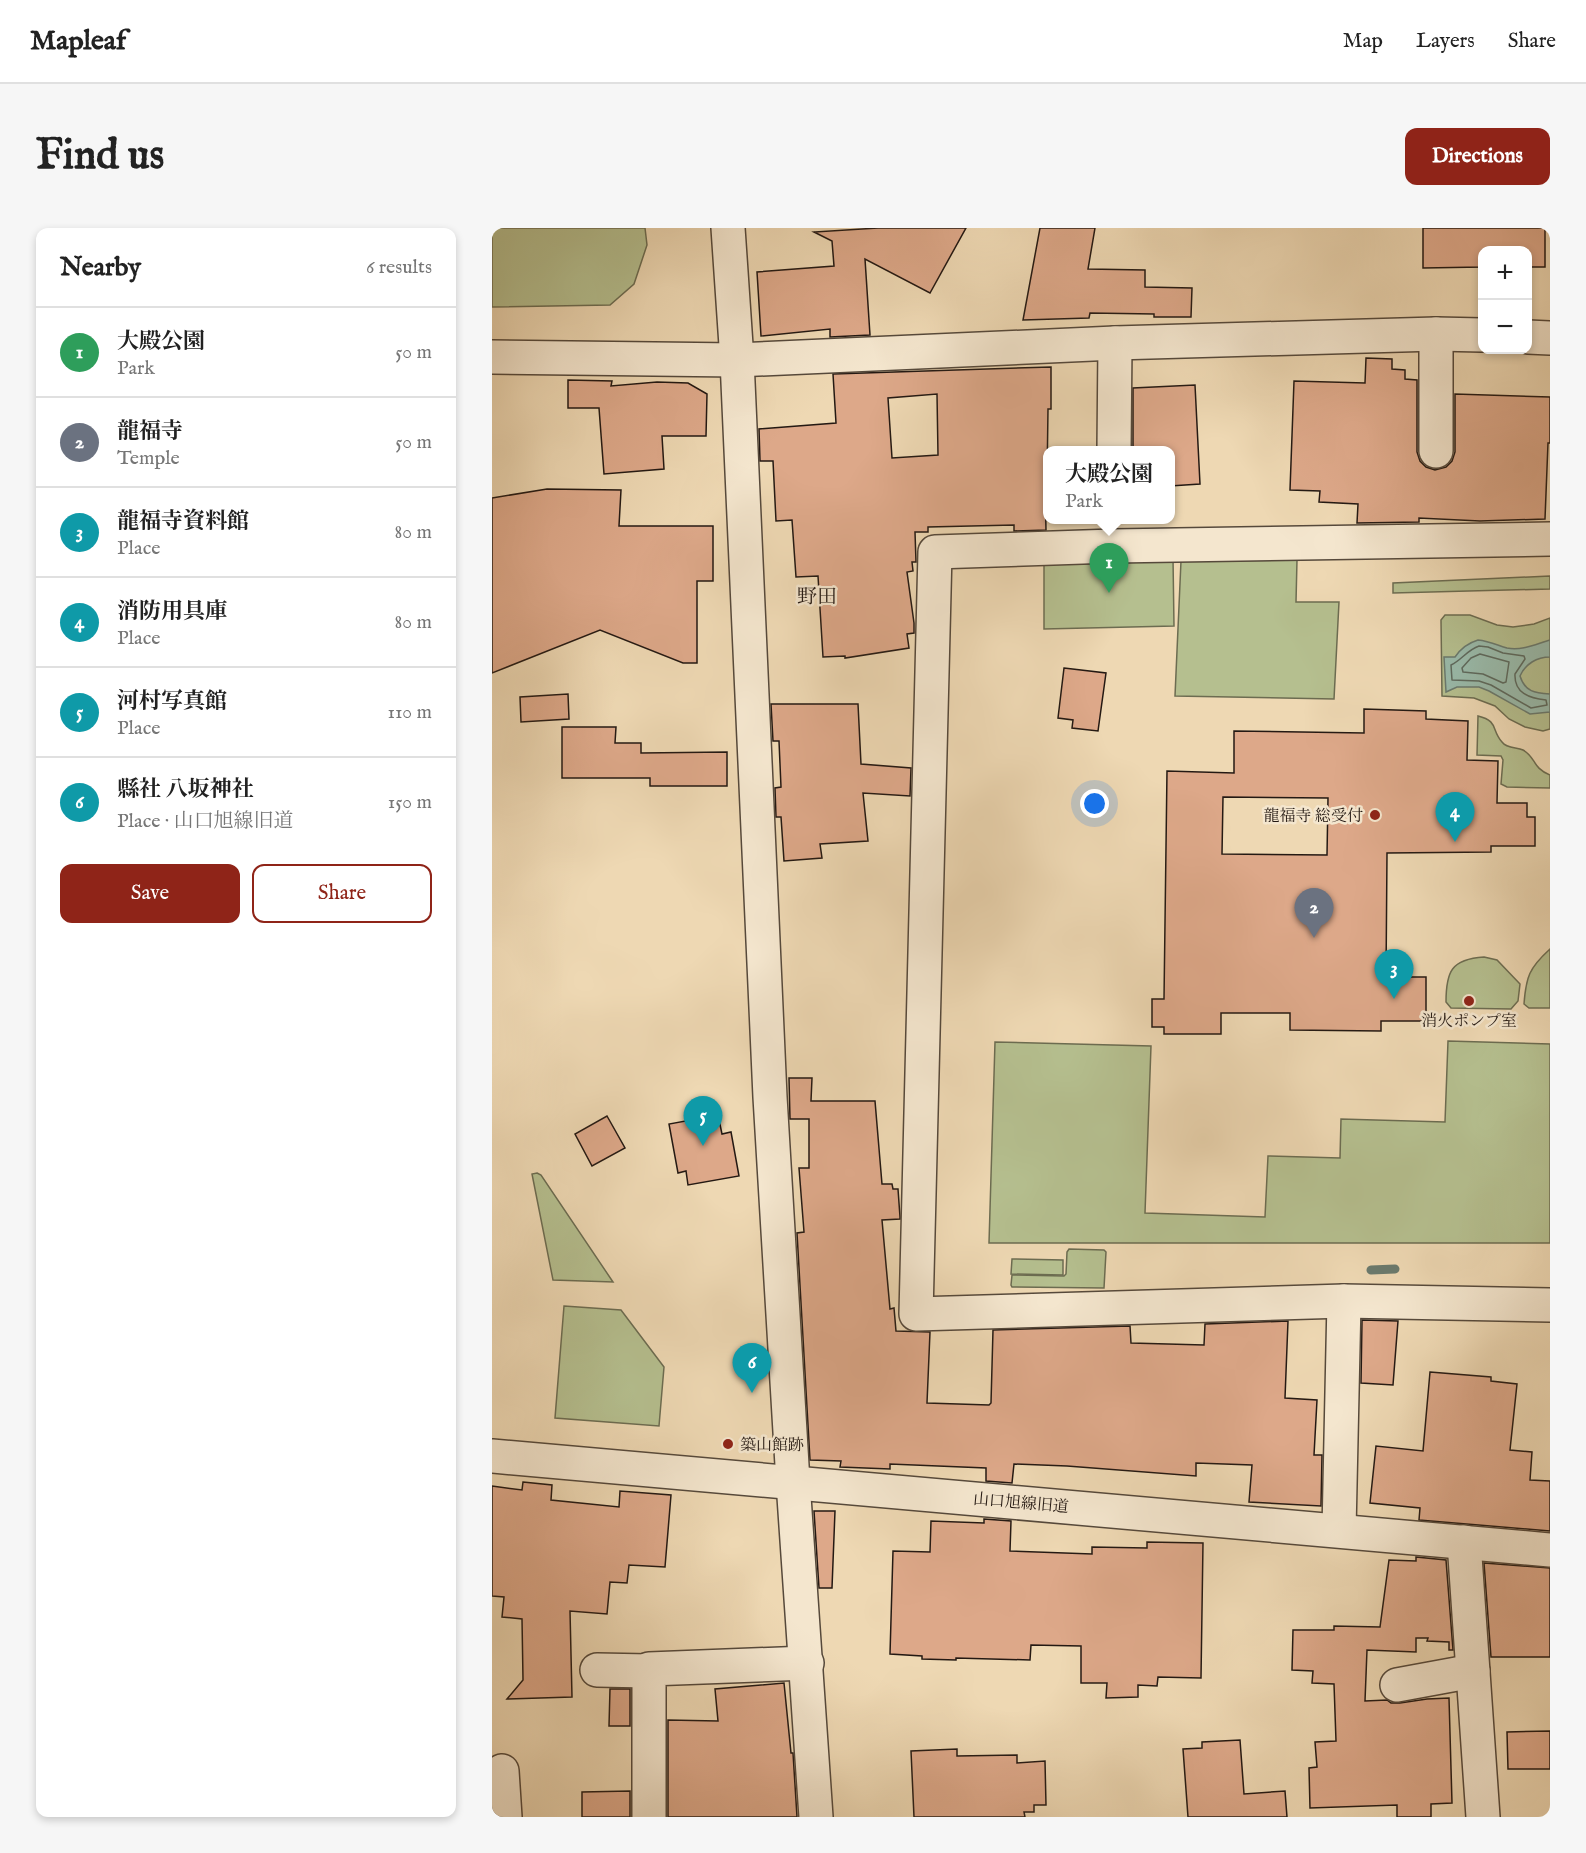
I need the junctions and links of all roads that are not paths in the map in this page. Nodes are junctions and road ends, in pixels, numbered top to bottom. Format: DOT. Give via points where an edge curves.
graph roads {
  1 [pos="728,228"];
  2 [pos="1436,334"];
  3 [pos="1478,336"];
  4 [pos="1532,337"];
  5 [pos="1550,338"];
  6 [pos="1115,343"];
  7 [pos="492,357"];
  8 [pos="737,360"];
  9 [pos="1114,446"];
  10 [pos="1436,451"];
  11 [pos="1113,533"];
  12 [pos="1550,539"];
  13 [pos="1344,1301"];
  14 [pos="1550,1305"];
  15 [pos="492,1456"];
  16 [pos="794,1482"];
  17 [pos="1339,1530"];
  18 [pos="1464,1542"];
  19 [pos="1550,1550"];
  20 [pos="807,1664"];
  21 [pos="597,1671"];
  22 [pos="649,1671"];
  23 [pos="1473,1671"];
  24 [pos="1397,1685"];
  25 [pos="502,1771"];
  26 [pos="505,1817"];
  27 [pos="649,1817"];
  28 [pos="816,1817"];
  29 [pos="1483,1817"];
  1 -- 8 [label="street"];
  2 -- 3 [label="street"];
  2 -- 6 [label="street"];
  2 -- 10 [label="street"];
  4 -- 5 [label="street"];
  6 -- 8 [label="street"];
  6 -- 9 [label="street"];
  7 -- 8 [label="street"];
  8 -- 16 [label="street" via="770,1085"];
  11 -- 12 [label="street"];
  11 -- 13 [label="street" via="935,552 916,1314"];
  13 -- 14 [label="street"];
  13 -- 17 [label="street"];
  15 -- 16 [label="street, 山口旭線旧道"];
  16 -- 17 [label="street, 山口旭線旧道"];
  16 -- 20 [label="street"];
  17 -- 18 [label="street, 山口旭線旧道"];
  18 -- 19 [label="street, 山口旭線旧道"];
  18 -- 23 [label="street"];
  20 -- 22 [label="street"];
  20 -- 28 [label="street"];
  21 -- 22 [label="street"];
  22 -- 27 [label="street"];
  23 -- 24 [label="street"];
  23 -- 29 [label="street"];
  25 -- 26 [label="street"];
}
